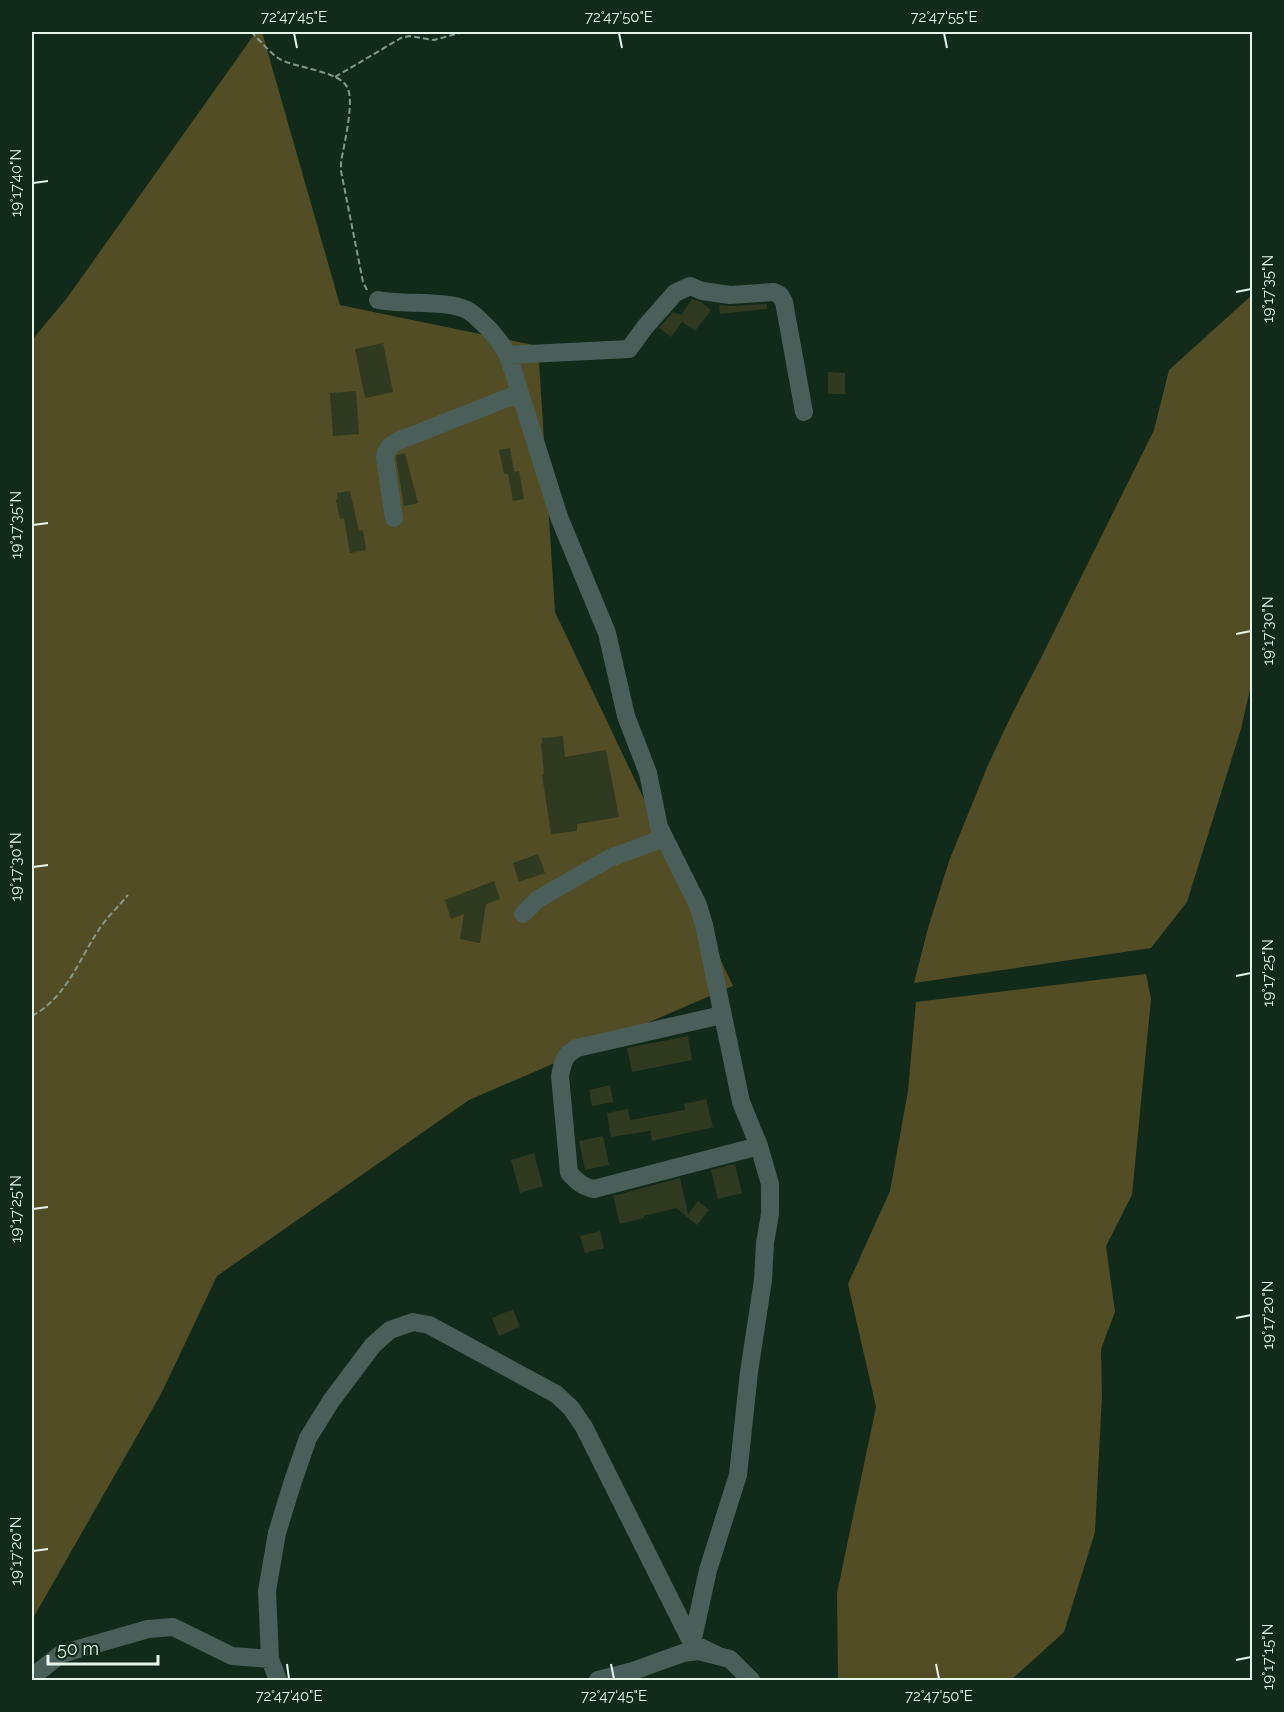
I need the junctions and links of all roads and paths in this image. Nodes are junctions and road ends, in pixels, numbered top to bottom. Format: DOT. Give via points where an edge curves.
graph roads {
  1 [pos="251,32"];
  2 [pos="463,32"];
  3 [pos="334,77"];
  4 [pos="378,300"];
  5 [pos="508,354"];
  6 [pos="520,393"];
  7 [pos="804,412"];
  8 [pos="394,518"];
  9 [pos="664,838"];
  10 [pos="128,895"];
  11 [pos="523,914"];
  12 [pos="722,1015"];
  13 [pos="32,1016"];
  14 [pos="759,1146"];
  15 [pos="692,1643"];
  16 [pos="717,1655"];
  17 [pos="270,1659"];
  18 [pos="32,1677"];
  19 [pos="278,1680"];
  20 [pos="598,1680"];
  21 [pos="751,1680"];
  1 -- 3 [label="path" via="278,58"];
  2 -- 3 [label="path" via="441,40 400,38"];
  3 -- 4 [label="path" via="344,81 349,90 342,183 363,282"];
  4 -- 5 [label="street" via="466,309"];
  5 -- 6 [label="street"];
  5 -- 7 [label="street" via="629,349 675,293 690,286 730,295 774,292 784,302"];
  6 -- 8 [label="street" via="390,445 385,458"];
  6 -- 9 [label="street" via="559,517 607,633 626,716 648,773"];
  9 -- 11 [label="street" via="610,858 538,899"];
  9 -- 12 [label="street" via="698,904"];
  10 -- 13 [label="path" via="101,927 65,988"];
  12 -- 14 [label="street" via="741,1102"];
  12 -- 14 [label="street" via="568,1053 560,1076 570,1173 578,1183 594,1189"];
  14 -- 15 [label="street" via="770,1184 770,1214 738,1475 708,1570"];
  15 -- 16 [label="street"];
  15 -- 17 [label="street" via="571,1408 556,1394 429,1325 413,1322 390,1330 373,1345 308,1438 277,1533 267,1590"];
  16 -- 20 [label="street" via="683,1653"];
  16 -- 21 [label="street" via="730,1659"];
  17 -- 18 [label="street" via="232,1656 173,1628 148,1629 61,1654"];
  17 -- 19 [label="street"];
}
